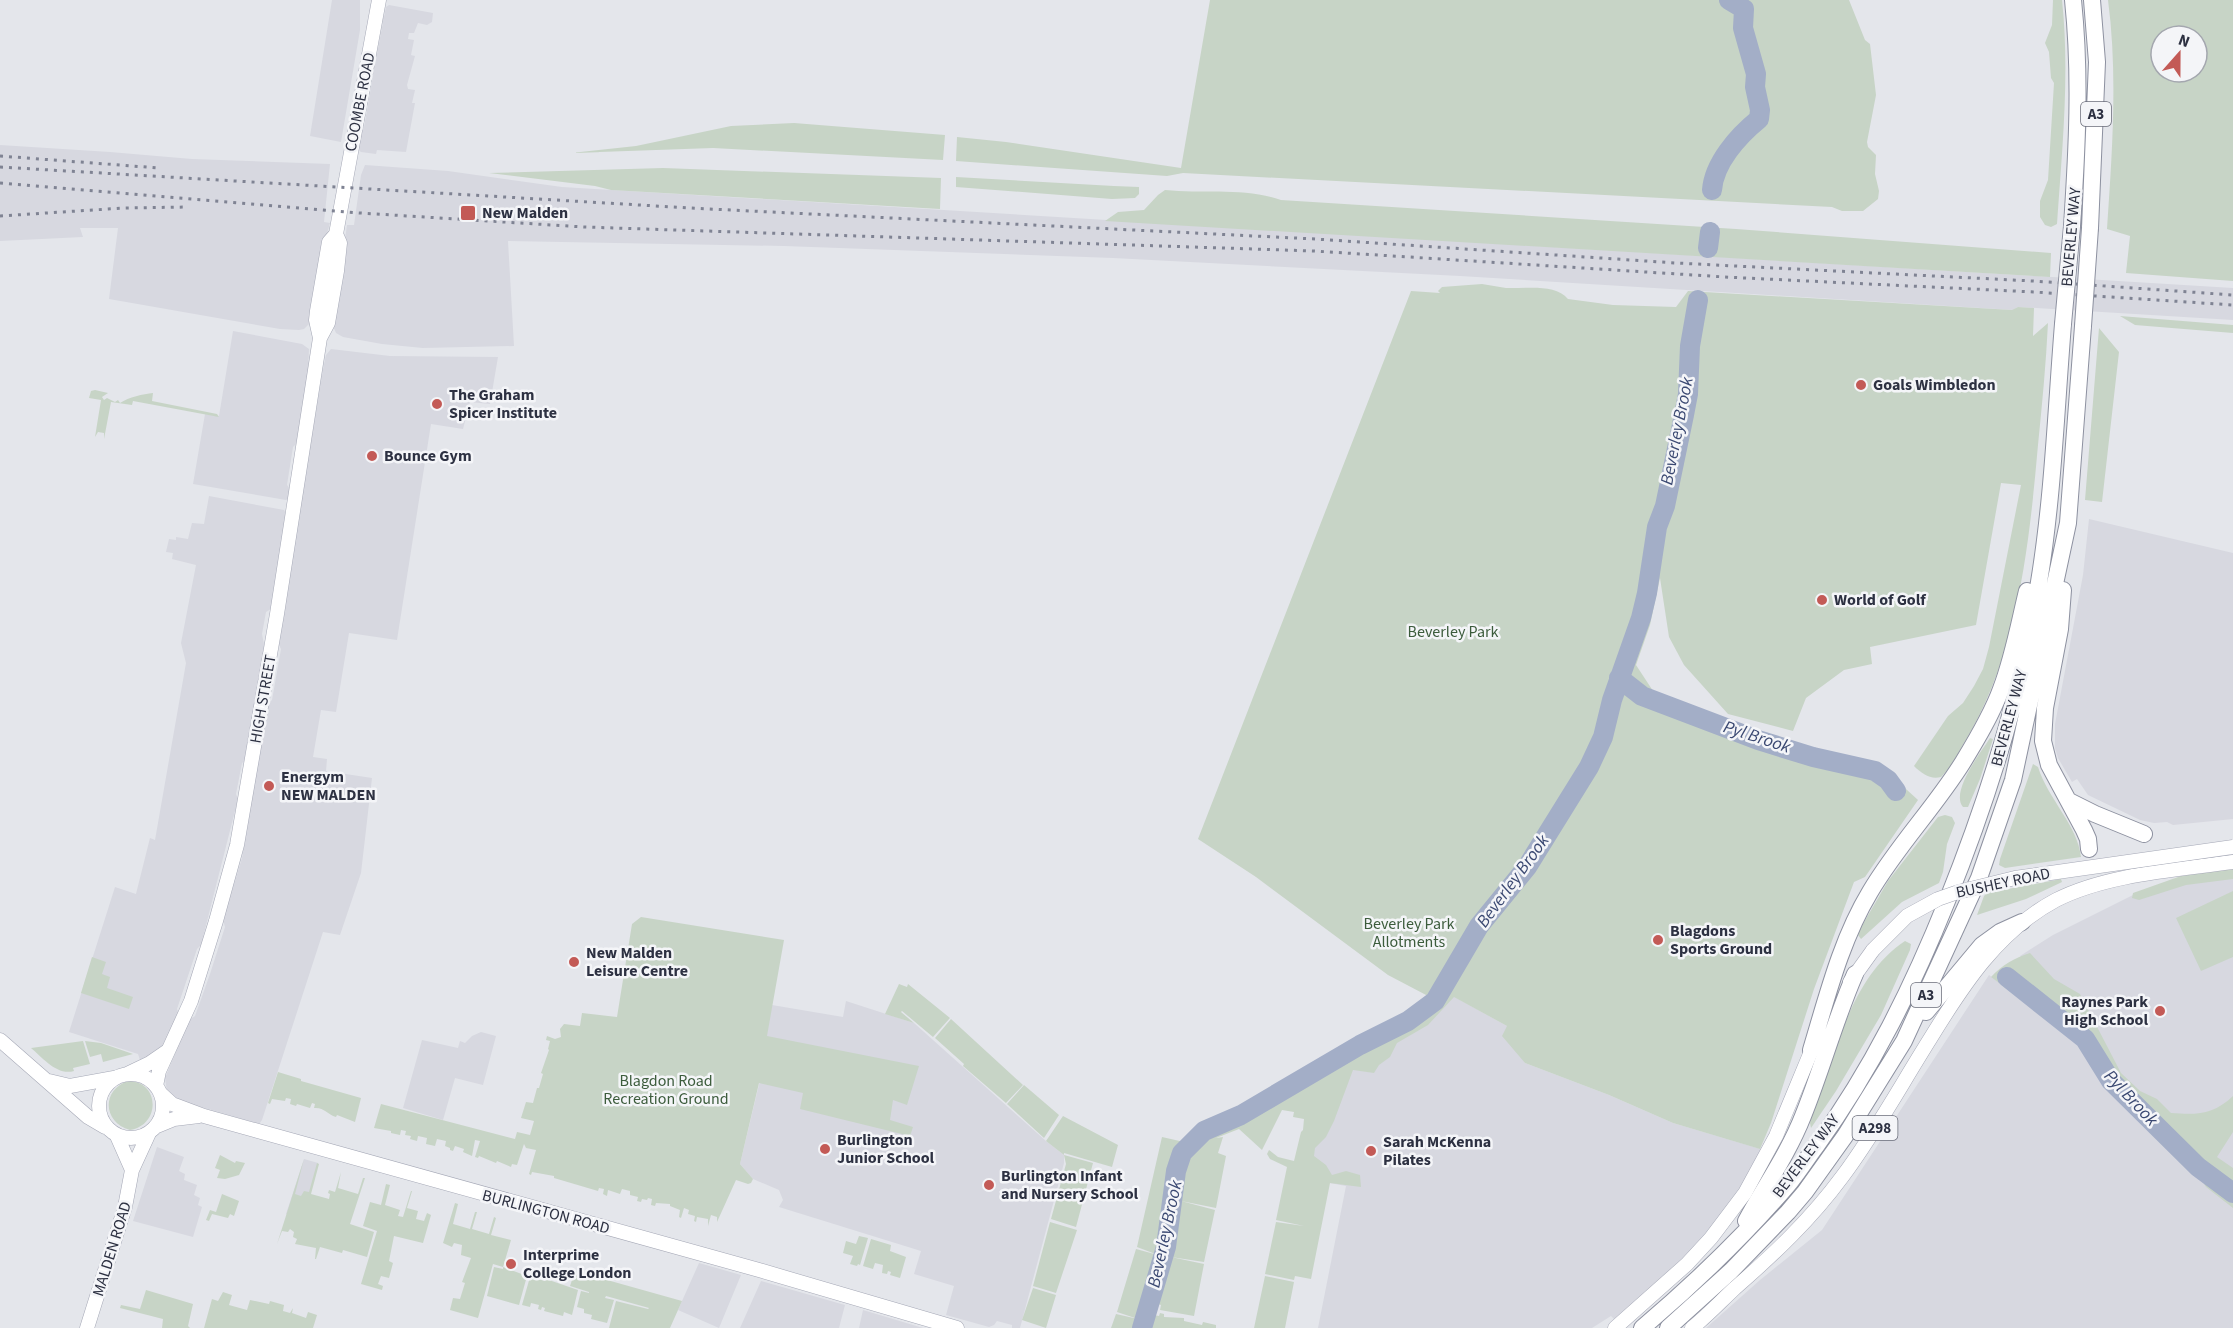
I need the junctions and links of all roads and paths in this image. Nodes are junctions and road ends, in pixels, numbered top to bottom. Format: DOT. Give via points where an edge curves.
graph roads {
  1 [pos="379,0"];
  2 [pos="2073,0"];
  3 [pos="2092,0"];
  4 [pos="341,205"];
  5 [pos="2049,497"];
  6 [pos="2068,523"];
  7 [pos="2069,801"];
  8 [pos="2144,834"];
  9 [pos="2233,847"];
  10 [pos="2089,849"];
  11 [pos="2233,862"];
  12 [pos="2077,890"];
  13 [pos="2022,922"];
  14 [pos="1856,974"];
  15 [pos="0,1040"];
  16 [pos="1904,1041"];
  17 [pos="1811,1050"];
  18 [pos="168,1051"];
  19 [pos="120,1076"];
  20 [pos="49,1081"];
  21 [pos="158,1090"];
  22 [pos="204,1116"];
  23 [pos="153,1130"];
  24 [pos="112,1132"];
  25 [pos="132,1170"];
  26 [pos="1732,1245"];
  27 [pos="87,1328"];
  28 [pos="957,1328"];
  29 [pos="1615,1328"];
  30 [pos="1642,1328"];
  31 [pos="1668,1328"];
  32 [pos="1692,1328"];
  1 -- 4 [label="main road, COOMBE ROAD"];
  2 -- 5 [label="highway, BEVERLEY WAY / A3, bridge" via="2079,131"];
  3 -- 6 [label="highway, BEVERLEY WAY / A3, bridge" via="2097,62 2090,228"];
  4 -- 18 [label="main road, HIGH STREET" via="336,234 329,242 316,311 320,338 237,845 197,981"];
  5 -- 17 [label="highway" via="2001,690 1963,762 1869,893 1841,956"];
  5 -- 26 [label="highway, BEVERLEY WAY / A3" via="2039,583 2021,676 1969,848 1924,958 1880,1047 1834,1120 1788,1184"];
  6 -- 7 [label="highway" via="2060,629 2043,733 2049,765"];
  6 -- 16 [label="highway, BEVERLEY WAY / A3" via="2013,780 1979,878"];
  7 -- 8 [label="highway"];
  7 -- 10 [label="highway"];
  9 -- 14 [label="main road, BUSHEY ROAD, bridge" via="2015,878 1967,889 1907,916 1873,950"];
  10 -- 12 [label="main road"];
  11 -- 12 [label="main road, A298"];
  12 -- 13 [label="main road, A298"];
  13 -- 16 [label="highway, A298" via="1982,945"];
  13 -- 32 [label="main road, A298" via="1970,976 1842,1178 1800,1229"];
  14 -- 17 [label="main road, BUSHEY ROAD"];
  14 -- 26 [label="highway" via="1803,1117 1776,1172"];
  15 -- 20 [label="main road"];
  16 -- 31 [label="highway, BEVERLEY WAY / A3" via="1805,1192 1731,1271"];
  17 -- 29 [label="main road, BEVERLEY WAY" via="1776,1136 1745,1193 1687,1264"];
  18 -- 19 [label="main road"];
  18 -- 21 [label="main road, HIGH STREET" via="156,1078"];
  19 -- 20 [label="main road" via="70,1086"];
  19 -- 21 [label="main road" via="142,1076"];
  19 -- 24 [label="main road" via="103,1089 100,1097 99,1114"];
  20 -- 24 [label="main road" via="88,1117"];
  21 -- 22 [label="main road, BURLINGTON ROAD" via="172,1104"];
  21 -- 23 [label="main road" via="162,1114"];
  22 -- 23 [label="main road, BURLINGTON ROAD" via="174,1119"];
  22 -- 28 [label="main road, BURLINGTON ROAD"];
  23 -- 24 [label="main road" via="133,1139"];
  23 -- 25 [label="main road, MALDEN ROAD"];
  24 -- 25 [label="main road"];
  25 -- 27 [label="main road, MALDEN ROAD" via="125,1207"];
  26 -- 30 [label="highway, BEVERLEY WAY / A3"];
}
